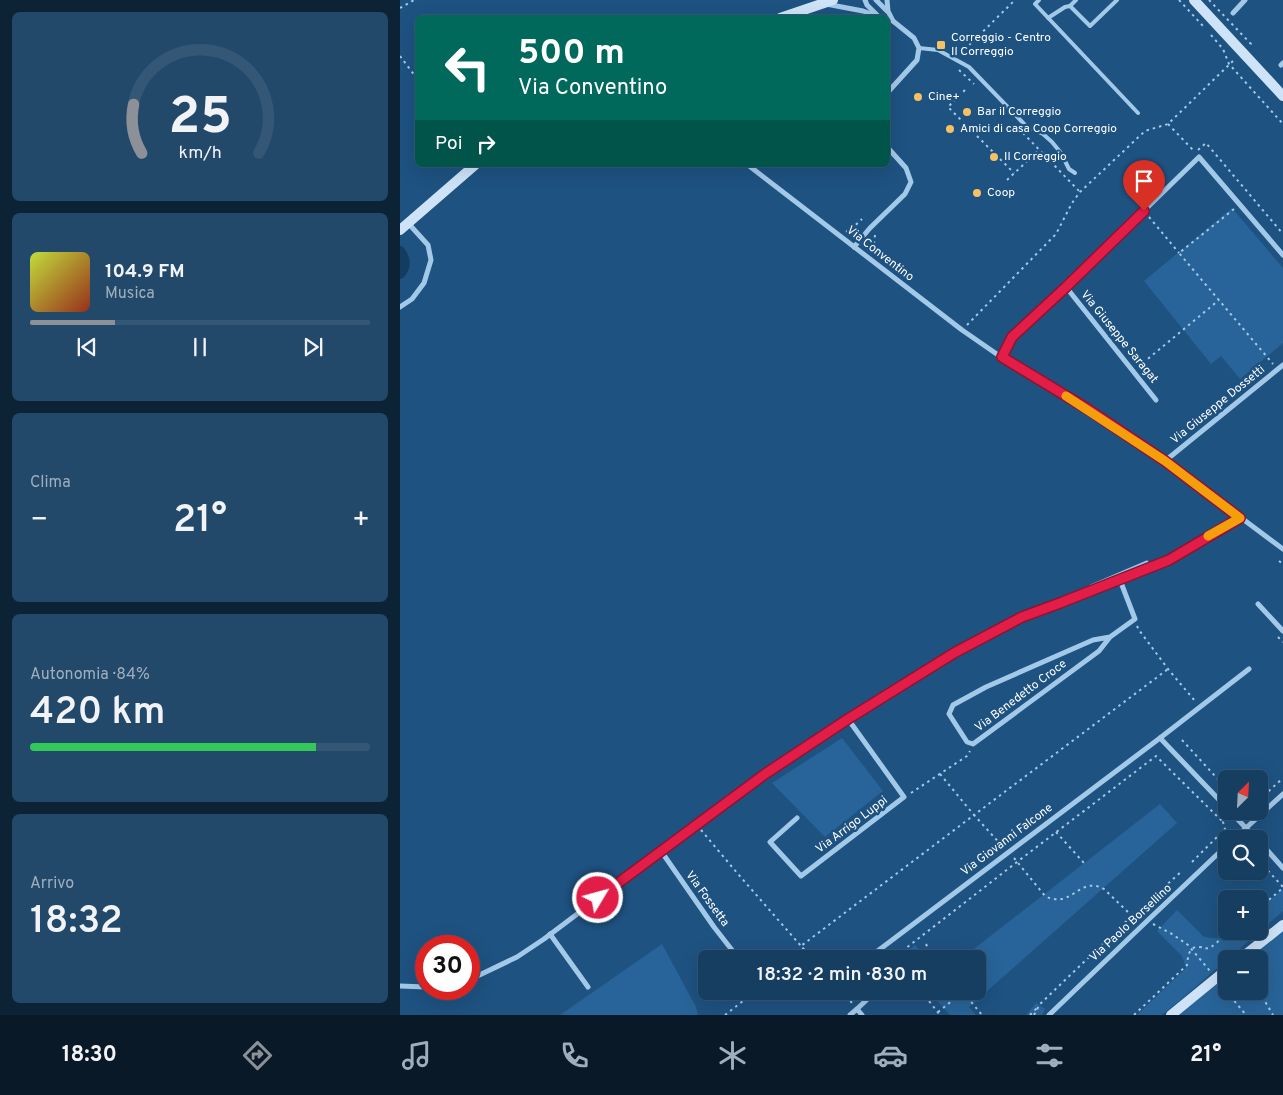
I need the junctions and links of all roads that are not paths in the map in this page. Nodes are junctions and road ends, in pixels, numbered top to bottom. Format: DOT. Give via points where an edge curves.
graph roads {
  1 [pos="865,0"];
  2 [pos="876,0"];
  3 [pos="887,0"];
  4 [pos="1039,0"];
  5 [pos="1076,0"];
  6 [pos="1117,0"];
  7 [pos="1194,0"];
  8 [pos="1244,0"];
  9 [pos="828,2"];
  10 [pos="1070,6"];
  11 [pos="888,11"];
  12 [pos="1233,13"];
  13 [pos="789,15"];
  14 [pos="873,15"];
  15 [pos="877,15"];
  16 [pos="889,15"];
  17 [pos="1048,18"];
  18 [pos="890,20"];
  19 [pos="919,48"];
  20 [pos="890,90"];
  21 [pos="1283,96"];
  22 [pos="1138,113"];
  23 [pos="890,150"];
  24 [pos="473,167"];
  25 [pos="751,167"];
  26 [pos="1075,173"];
  27 [pos="404,226"];
  28 [pos="854,247"];
  29 [pos="1283,255"];
  30 [pos="1066,287"];
  31 [pos="400,307"];
  32 [pos="1002,357"];
  33 [pos="1283,365"];
  34 [pos="1156,400"];
  35 [pos="1165,461"];
  36 [pos="1240,518"];
  37 [pos="1283,549"];
  38 [pos="1120,580"];
  39 [pos="1258,604"];
  40 [pos="1283,631"];
  41 [pos="1110,637"];
  42 [pos="1249,669"];
  43 [pos="848,719"];
  44 [pos="1160,738"];
  45 [pos="1283,794"];
  46 [pos="1218,799"];
  47 [pos="797,818"];
  48 [pos="1238,820"];
  49 [pos="1246,828"];
  50 [pos="661,850"];
  51 [pos="1268,851"];
  52 [pos="1218,854"];
  53 [pos="1283,868"];
  54 [pos="1283,925"];
  55 [pos="550,934"];
  56 [pos="732,950"];
  57 [pos="879,950"];
  58 [pos="1251,950"];
  59 [pos="480,975"];
  60 [pos="1218,977"];
  61 [pos="400,986"];
  62 [pos="415,987"];
  63 [pos="588,987"];
  64 [pos="866,1000"];
  65 [pos="857,1009"];
  66 [pos="850,1015"];
  67 [pos="862,1015"];
  68 [pos="1049,1015"];
  69 [pos="1171,1015"];
  1 -- 15 [label="street"];
  2 -- 11 [label="street"];
  3 -- 11 [label="street"];
  4 -- 17 [label="lane" via="1035,4"];
  5 -- 10 [label="lane"];
  6 -- 10 [label="lane" via="1090,26"];
  7 -- 21 [label="main road"];
  8 -- 12 [label="street"];
  9 -- 13 [label="main road"];
  9 -- 14 [label="street"];
  10 -- 17 [label="lane"];
  11 -- 16 [label="street"];
  17 -- 22 [label="lane"];
  18 -- 19 [label="street" via="914,38"];
  19 -- 20 [label="street" via="917,60"];
  19 -- 26 [label="lane" via="938,50 968,67 1027,127 1052,142"];
  23 -- 28 [label="street" via="906,168 911,182 905,194"];
  24 -- 27 [label="main road"];
  25 -- 28 [label="street, Via Conventino"];
  27 -- 31 [label="street" via="428,245 431,260 424,283 412,299"];
  28 -- 32 [label="street, Via Conventino"];
  29 -- 30 [label="street" via="1197,154"];
  30 -- 32 [label="street" via="1012,337"];
  30 -- 34 [label="street, Via Giuseppe Saragat"];
  32 -- 35 [label="street, Via Conventino"];
  33 -- 35 [label="street, Via Giuseppe Dossetti"];
  35 -- 36 [label="street, Via Conventino"];
  36 -- 37 [label="street, Via Conventino"];
  36 -- 38 [label="street" via="1169,560"];
  38 -- 41 [label="street, Via Benedetto Croce" via="1135,619"];
  38 -- 43 [label="street" via="1022,617 954,653"];
  39 -- 40 [label="street"];
  41 -- 41 [label="street, Via Benedetto Croce" via="1093,640 986,687 954,706 949,714 967,742 973,744 1099,650"];
  42 -- 44 [label="street, Via Giovanni Falcone"];
  43 -- 47 [label="street, Via Arrigo Luppi" via="904,797 800,876 770,842"];
  43 -- 50 [label="street" via="765,774"];
  44 -- 46 [label="street"];
  44 -- 57 [label="street, Via Giovanni Falcone"];
  45 -- 49 [label="street"];
  48 -- 49 [label="street"];
  50 -- 55 [label="street"];
  50 -- 56 [label="street, Via Fossetta"];
  51 -- 53 [label="street"];
  52 -- 68 [label="street, Via Paolo Borsellino"];
  54 -- 58 [label="main road"];
  55 -- 59 [label="street" via="517,957"];
  55 -- 63 [label="street"];
  60 -- 69 [label="main road"];
  61 -- 62 [label="street"];
  64 -- 65 [label="street"];
  65 -- 66 [label="street"];
  65 -- 67 [label="street"];
}
